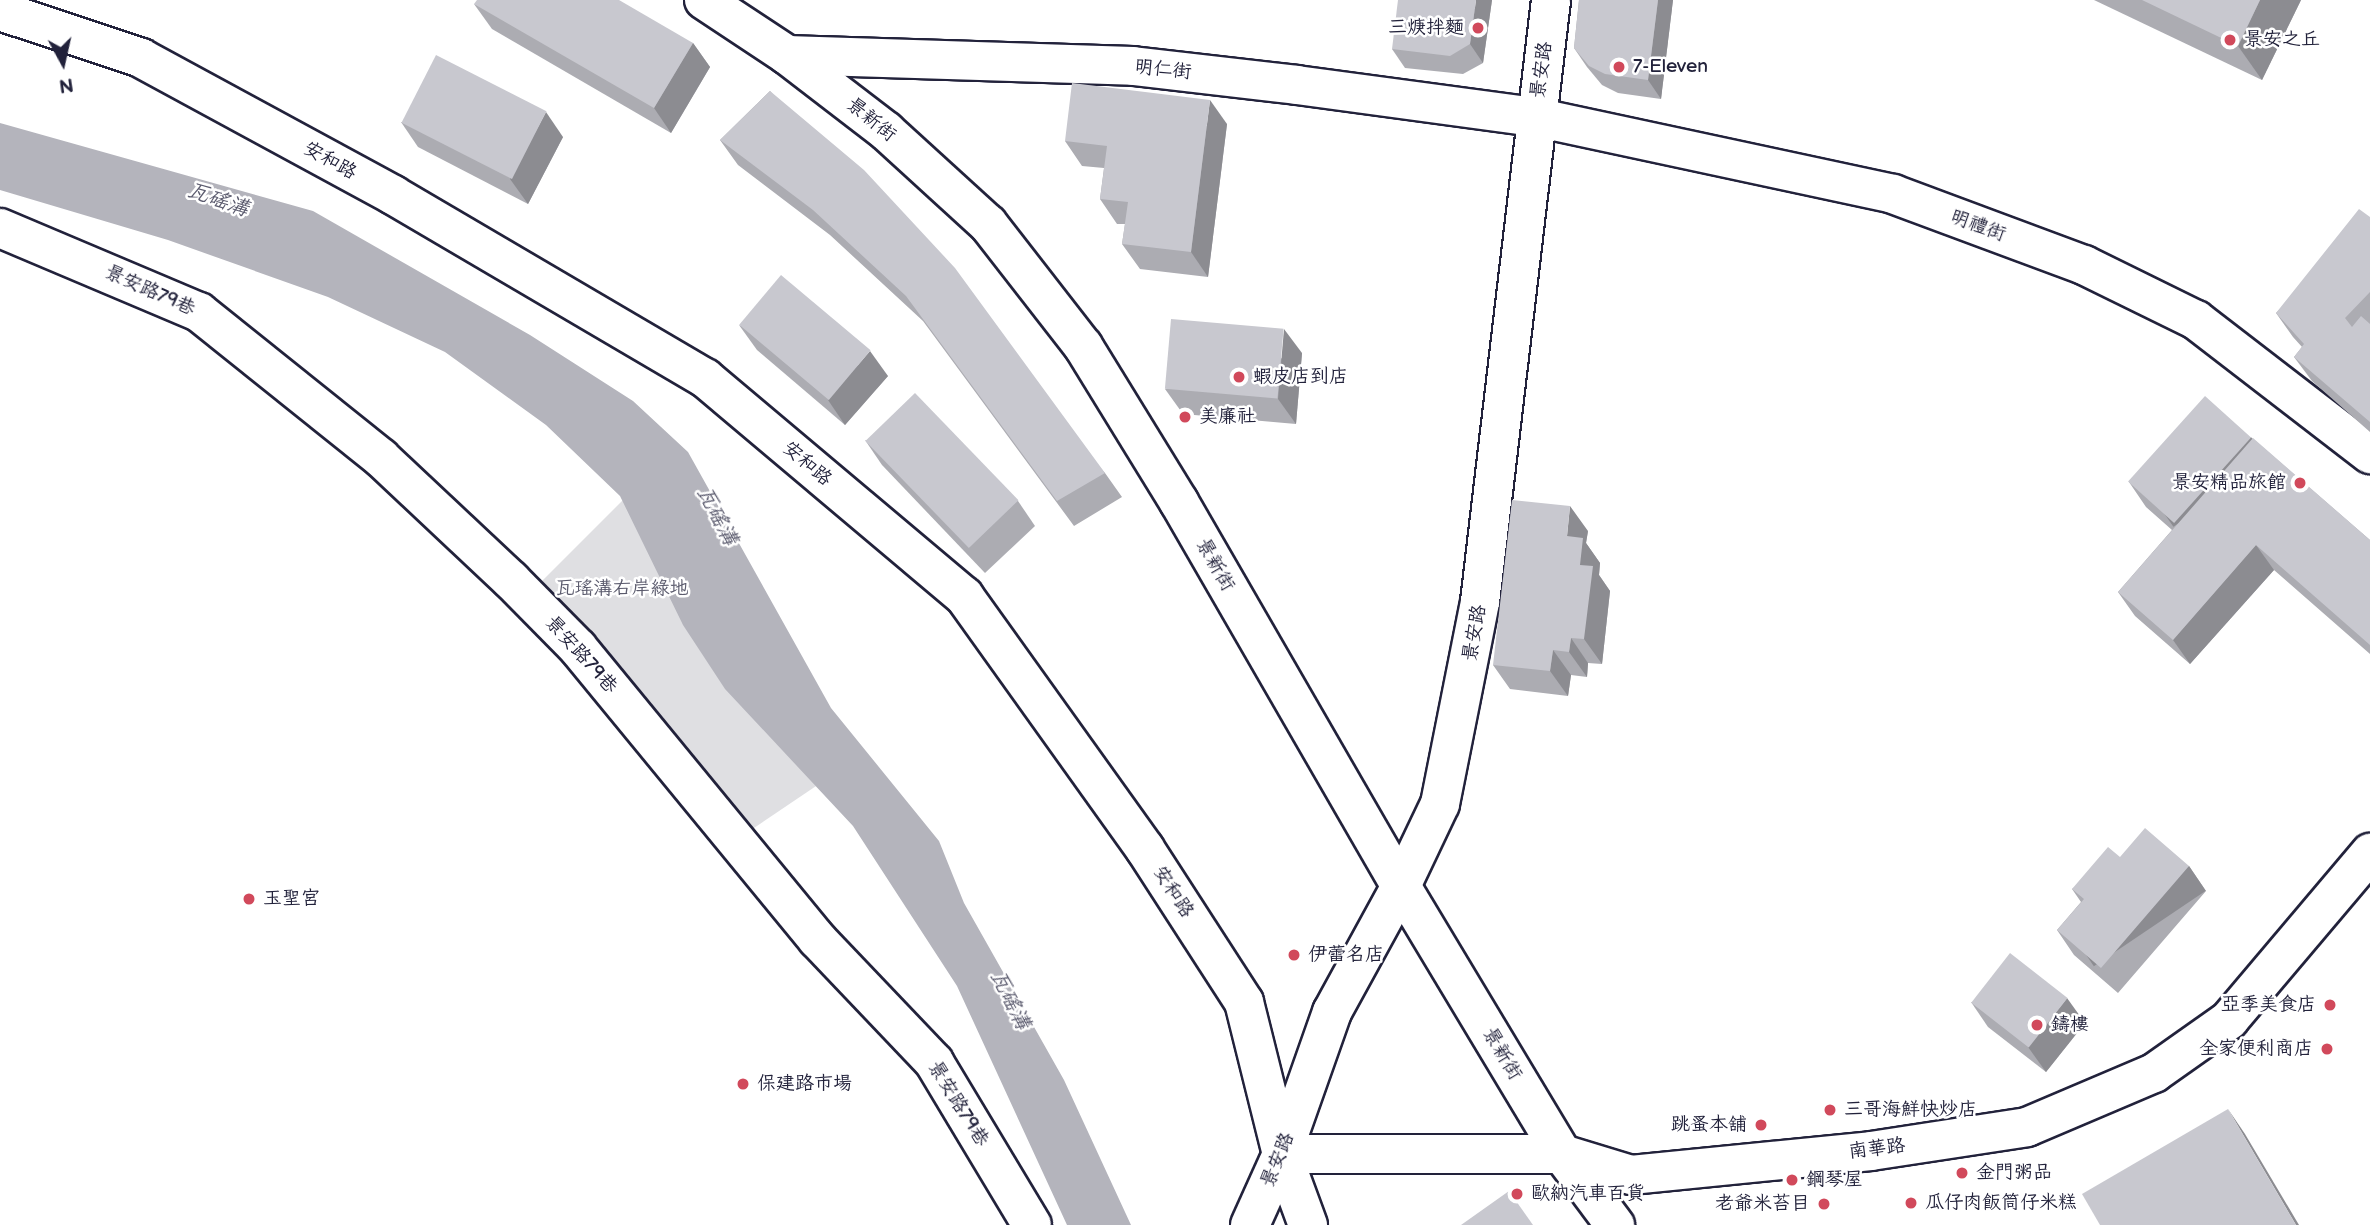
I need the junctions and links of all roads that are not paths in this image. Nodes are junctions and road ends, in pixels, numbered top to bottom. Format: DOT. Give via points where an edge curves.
graph roads {
  1 [pos="704,0"];
  2 [pos="1551,0"];
  3 [pos="0,11"];
  4 [pos="788,55"];
  5 [pos="1535,117"];
  6 [pos="0,228"];
  7 [pos="2370,454"];
  8 [pos="2370,853"];
  9 [pos="1401,886"];
  10 [pos="1282,1154"];
  11 [pos="1562,1154"];
  12 [pos="1032,1225"];
  13 [pos="1250,1225"];
  14 [pos="1308,1225"];
  15 [pos="1615,1225"];
  1 -- 4 [label="street, 景新街"];
  2 -- 5 [label="street, 景安路"];
  3 -- 10 [label="street, 安和路" via="141,58 393,195 705,377 964,596 1145,849 1244,1002"];
  4 -- 5 [label="street, 明仁街" via="1133,66"];
  4 -- 9 [label="street, 景新街" via="886,131 988,224 1083,346 1179,502"];
  5 -- 7 [label="street, 明禮街" via="1893,194 2084,265 2196,320"];
  5 -- 9 [label="street, 景安路" via="1480,602 1440,804"];
  6 -- 12 [label="street, 景安路79巷" via="199,312 381,458 511,580 578,648 817,939 934,1062"];
  8 -- 11 [label="street, 南華路" via="2229,1020 2154,1073 2027,1127 1871,1151 1631,1175"];
  9 -- 10 [label="street, 景安路" via="1332,1012"];
  9 -- 11 [label="street, 景新街"];
  10 -- 11 [label="street, 南華路"];
  10 -- 13 [label="street, 景安路"];
  10 -- 14 [label="street, 安和路"];
  11 -- 15 [label="street, 景新街"];
}
